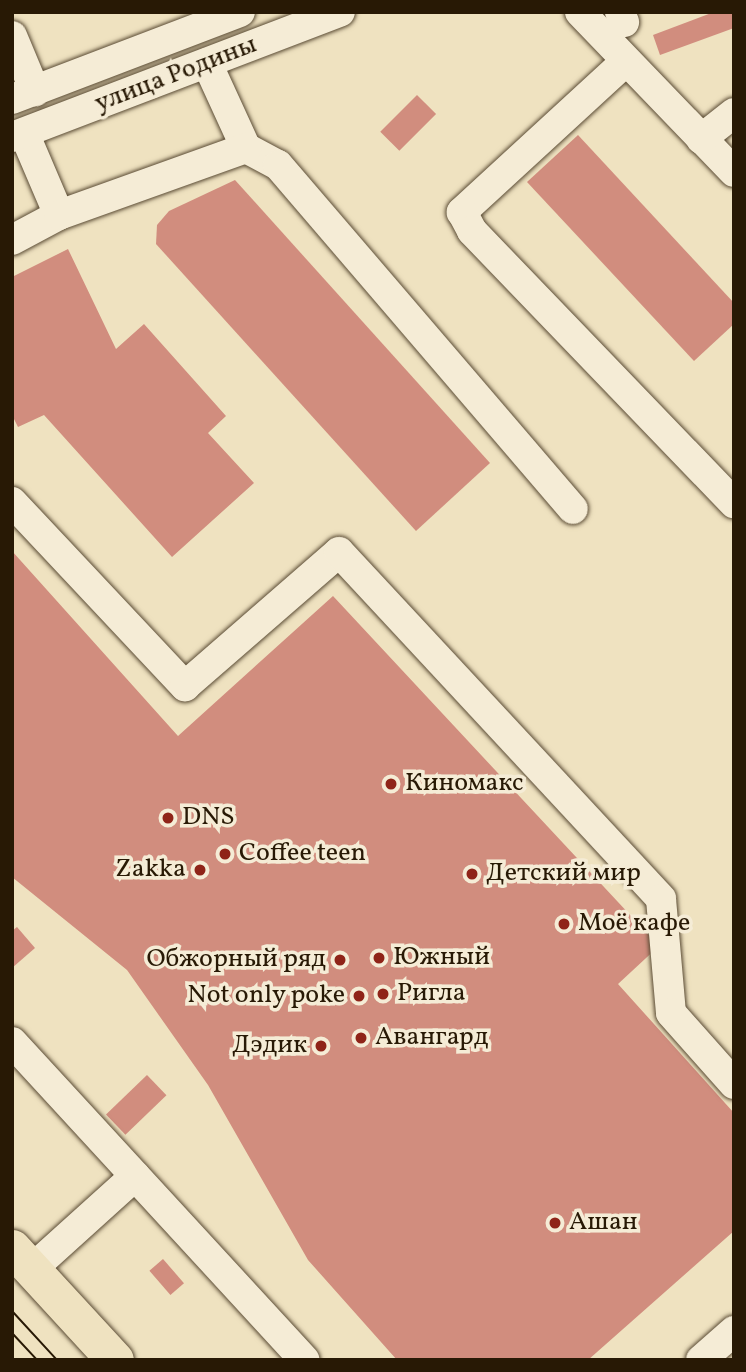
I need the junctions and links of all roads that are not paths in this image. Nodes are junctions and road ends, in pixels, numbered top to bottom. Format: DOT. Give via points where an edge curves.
graph roads {
  1 [pos="240,12"];
  2 [pos="340,12"];
  3 [pos="579,12"];
  4 [pos="12,36"];
  5 [pos="625,62"];
  6 [pos="208,63"];
  7 [pos="23,95"];
  8 [pos="734,113"];
  9 [pos="18,135"];
  10 [pos="701,139"];
  11 [pos="246,149"];
  12 [pos="734,172"];
  13 [pos="59,215"];
  14 [pos="12,240"];
  15 [pos="12,502"];
  16 [pos="734,503"];
  17 [pos="573,509"];
  18 [pos="12,1042"];
  19 [pos="734,1084"];
  20 [pos="135,1176"];
  21 [pos="22,1259"];
  22 [pos="734,1331"];
  23 [pos="115,1360"];
  24 [pos="304,1360"];
  25 [pos="701,1360"];
  1 -- 7 [label="street, улица Родины"];
  2 -- 6 [label="street, улица Родины"];
  3 -- 5 [label="street"];
  4 -- 7 [label="street"];
  5 -- 10 [label="street"];
  5 -- 16 [label="street" via="462,212 472,231"];
  6 -- 9 [label="street, улица Родины"];
  6 -- 11 [label="street"];
  8 -- 10 [label="street"];
  9 -- 13 [label="street"];
  10 -- 12 [label="street"];
  11 -- 13 [label="street"];
  11 -- 17 [label="street" via="278,165"];
  13 -- 14 [label="street"];
  15 -- 19 [label="street" via="185,686 339,552 660,899 671,1013"];
  18 -- 20 [label="street"];
  20 -- 21 [label="street"];
  20 -- 24 [label="street"];
  21 -- 23 [label="main road"];
  22 -- 25 [label="street"];
}
